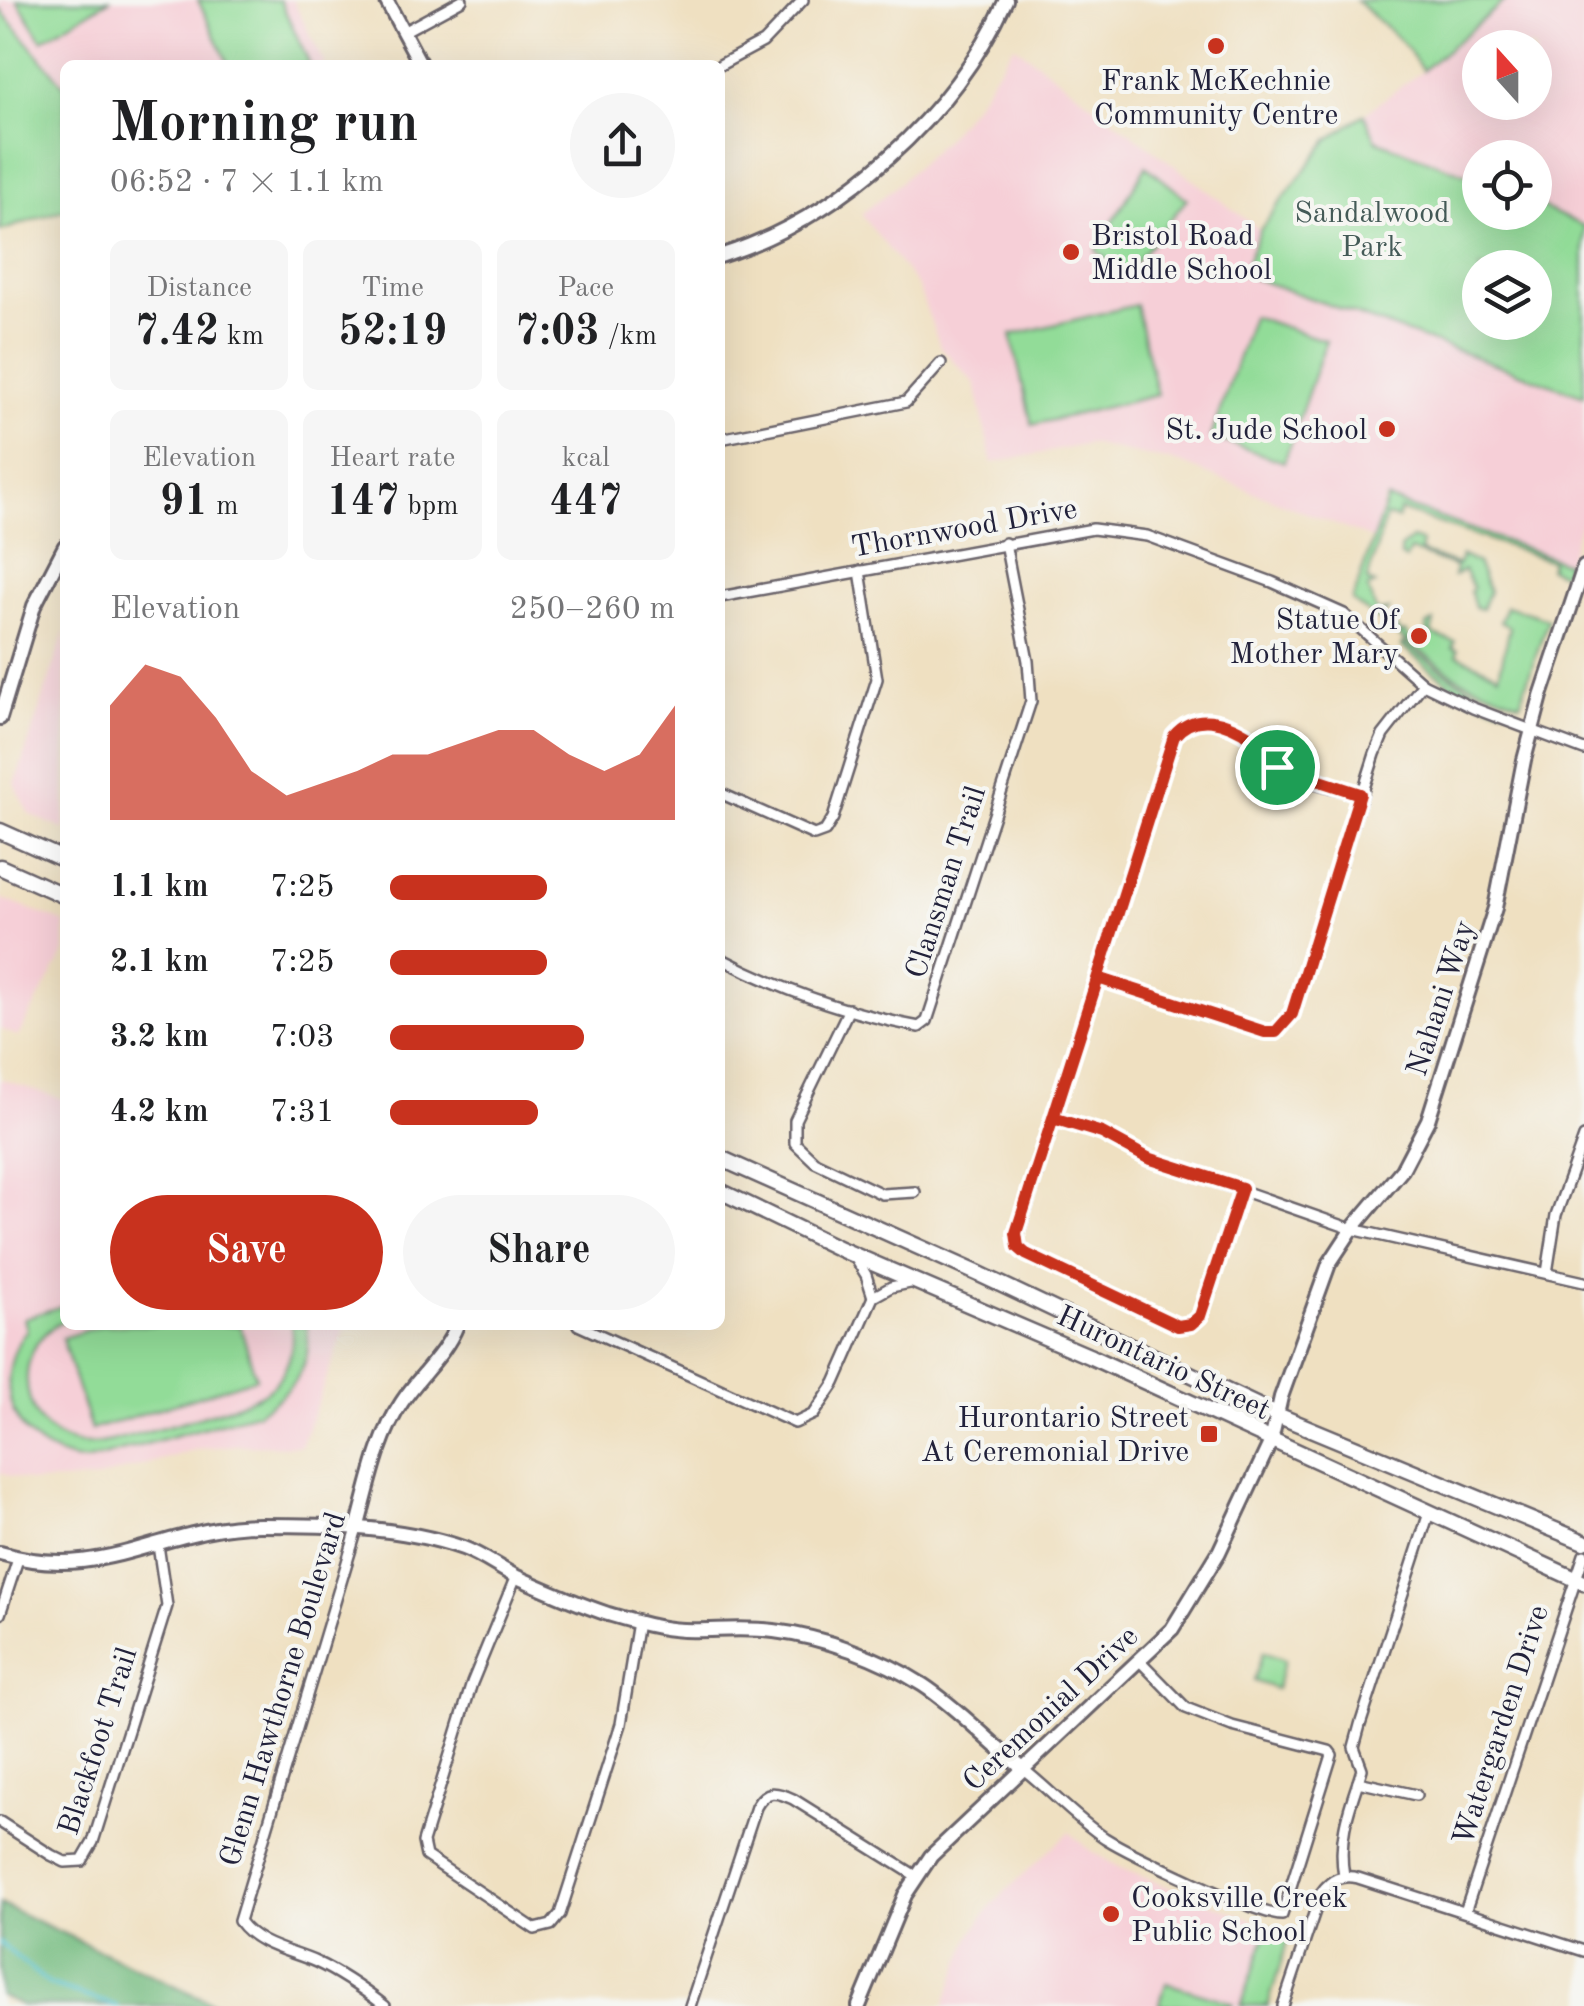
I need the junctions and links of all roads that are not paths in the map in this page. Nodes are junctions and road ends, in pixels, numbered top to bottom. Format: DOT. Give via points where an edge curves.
graph roads {
  1 [pos="386,0"];
  2 [pos="462,0"];
  3 [pos="803,0"];
  4 [pos="1006,0"];
  5 [pos="403,32"];
  6 [pos="417,60"];
  7 [pos="725,62"];
  8 [pos="725,254"];
  9 [pos="941,363"];
  10 [pos="725,438"];
  11 [pos="1005,543"];
  12 [pos="60,556"];
  13 [pos="1584,567"];
  14 [pos="860,571"];
  15 [pos="725,596"];
  16 [pos="1422,684"];
  17 [pos="0,719"];
  18 [pos="1532,730"];
  19 [pos="0,733"];
  20 [pos="1584,750"];
  21 [pos="1360,794"];
  22 [pos="725,795"];
  23 [pos="0,831"];
  24 [pos="60,858"];
  25 [pos="0,867"];
  26 [pos="60,894"];
  27 [pos="725,961"];
  28 [pos="1098,978"];
  29 [pos="848,1009"];
  30 [pos="1053,1118"];
  31 [pos="1584,1137"];
  32 [pos="725,1160"];
  33 [pos="1242,1188"];
  34 [pos="916,1192"];
  35 [pos="725,1193"];
  36 [pos="1352,1228"];
  37 [pos="840,1249"];
  38 [pos="1548,1273"];
  39 [pos="1584,1282"];
  40 [pos="920,1283"];
  41 [pos="873,1297"];
  42 [pos="454,1330"];
  43 [pos="589,1330"];
  44 [pos="1277,1415"];
  45 [pos="1271,1442"];
  46 [pos="1429,1513"];
  47 [pos="357,1529"];
  48 [pos="1584,1542"];
  49 [pos="158,1545"];
  50 [pos="0,1554"];
  51 [pos="1584,1555"];
  52 [pos="18,1559"];
  53 [pos="516,1576"];
  54 [pos="1580,1581"];
  55 [pos="0,1614"];
  56 [pos="638,1622"];
  57 [pos="1140,1661"];
  58 [pos="1022,1768"];
  59 [pos="1358,1782"];
  60 [pos="1416,1795"];
  61 [pos="0,1822"];
  62 [pos="916,1876"];
  63 [pos="1341,1877"];
  64 [pos="1466,1912"];
  65 [pos="1584,1951"];
  66 [pos="384,2006"];
  67 [pos="690,2006"];
  68 [pos="860,2006"];
  69 [pos="1284,2006"];
  1 -- 5 [label="street"];
  2 -- 5 [label="street"];
  3 -- 7 [label="street" via="763,42"];
  4 -- 8 [label="street" via="973,61 886,159 814,212"];
  5 -- 6 [label="street"];
  9 -- 10 [label="street" via="906,402"];
  11 -- 14 [label="street, Thornwood Drive"];
  11 -- 16 [label="street, Thornwood Drive" via="1093,529 1147,536 1344,614"];
  11 -- 29 [label="street, Clansman Trail" via="1030,701 930,1014 918,1027"];
  12 -- 17 [label="street" via="34,606"];
  13 -- 18 [label="street, Nahani Way"];
  14 -- 15 [label="street, Thornwood Drive"];
  14 -- 22 [label="street" via="877,679 833,818 814,835"];
  16 -- 18 [label="street, Thornwood Drive"];
  16 -- 21 [label="street" via="1383,736"];
  17 -- 19 [label="street"];
  18 -- 20 [label="street, Thornwood Drive"];
  18 -- 36 [label="street, Nahani Way" via="1496,908 1428,1120 1402,1170"];
  21 -- 28 [label="street" via="1292,1014 1276,1032"];
  21 -- 28 [label="street" via="1286,773 1245,733 1206,720 1184,723 1174,736"];
  23 -- 24 [label="main road"];
  25 -- 26 [label="main road"];
  27 -- 29 [label="street, Clansman Trail"];
  28 -- 30 [label="street"];
  29 -- 34 [label="street" via="795,1120 794,1143 816,1162 882,1194"];
  30 -- 33 [label="street"];
  30 -- 33 [label="street" via="1016,1233 1018,1247 1178,1326 1200,1316"];
  31 -- 38 [label="street" via="1556,1215"];
  32 -- 44 [label="main road, Hurontario Street"];
  33 -- 36 [label="street"];
  35 -- 37 [label="main road, Hurontario Street"];
  36 -- 38 [label="street"];
  36 -- 44 [label="street, Nahani Way" via="1319,1287"];
  37 -- 40 [label="main road, Hurontario Street"];
  37 -- 41 [label="street" via="859,1261"];
  38 -- 39 [label="street"];
  40 -- 41 [label="street"];
  40 -- 45 [label="main road, Hurontario Street"];
  41 -- 43 [label="street" via="835,1383 814,1414 795,1424"];
  42 -- 47 [label="street, Glenn Hawthorne Boulevard" via="385,1431"];
  44 -- 45 [label="street, Ceremonial Drive"];
  44 -- 48 [label="main road, Hurontario Street"];
  45 -- 46 [label="main road, Hurontario Street"];
  45 -- 57 [label="street, Ceremonial Drive" via="1194,1596"];
  46 -- 54 [label="main road, Hurontario Street"];
  46 -- 59 [label="street" via="1354,1747 1362,1769"];
  47 -- 49 [label="street" via="224,1526"];
  47 -- 53 [label="street" via="430,1538"];
  47 -- 66 [label="street, Glenn Hawthorne Boulevard" via="239,1920 261,1940 318,1963"];
  49 -- 52 [label="street" via="91,1562"];
  49 -- 61 [label="street, Blackfoot Trail" via="167,1606 93,1842 82,1861 64,1862"];
  50 -- 52 [label="street"];
  51 -- 54 [label="street, Watergarden Drive"];
  52 -- 55 [label="street"];
  53 -- 56 [label="street"];
  53 -- 56 [label="street" via="472,1683 423,1842 426,1856 536,1929 560,1914 621,1724"];
  54 -- 64 [label="street, Watergarden Drive"];
  56 -- 58 [label="street" via="816,1639 925,1686"];
  57 -- 58 [label="street, Ceremonial Drive"];
  57 -- 58 [label="street" via="1186,1708 1332,1755 1282,1915 1107,1839"];
  58 -- 62 [label="street, Ceremonial Drive"];
  59 -- 60 [label="street"];
  59 -- 63 [label="street" via="1343,1831"];
  62 -- 67 [label="street" via="793,1799 763,1795"];
  62 -- 68 [label="street, Ceremonial Drive"];
  63 -- 64 [label="street"];
  63 -- 69 [label="street" via="1321,1892"];
  64 -- 65 [label="street"];
}
